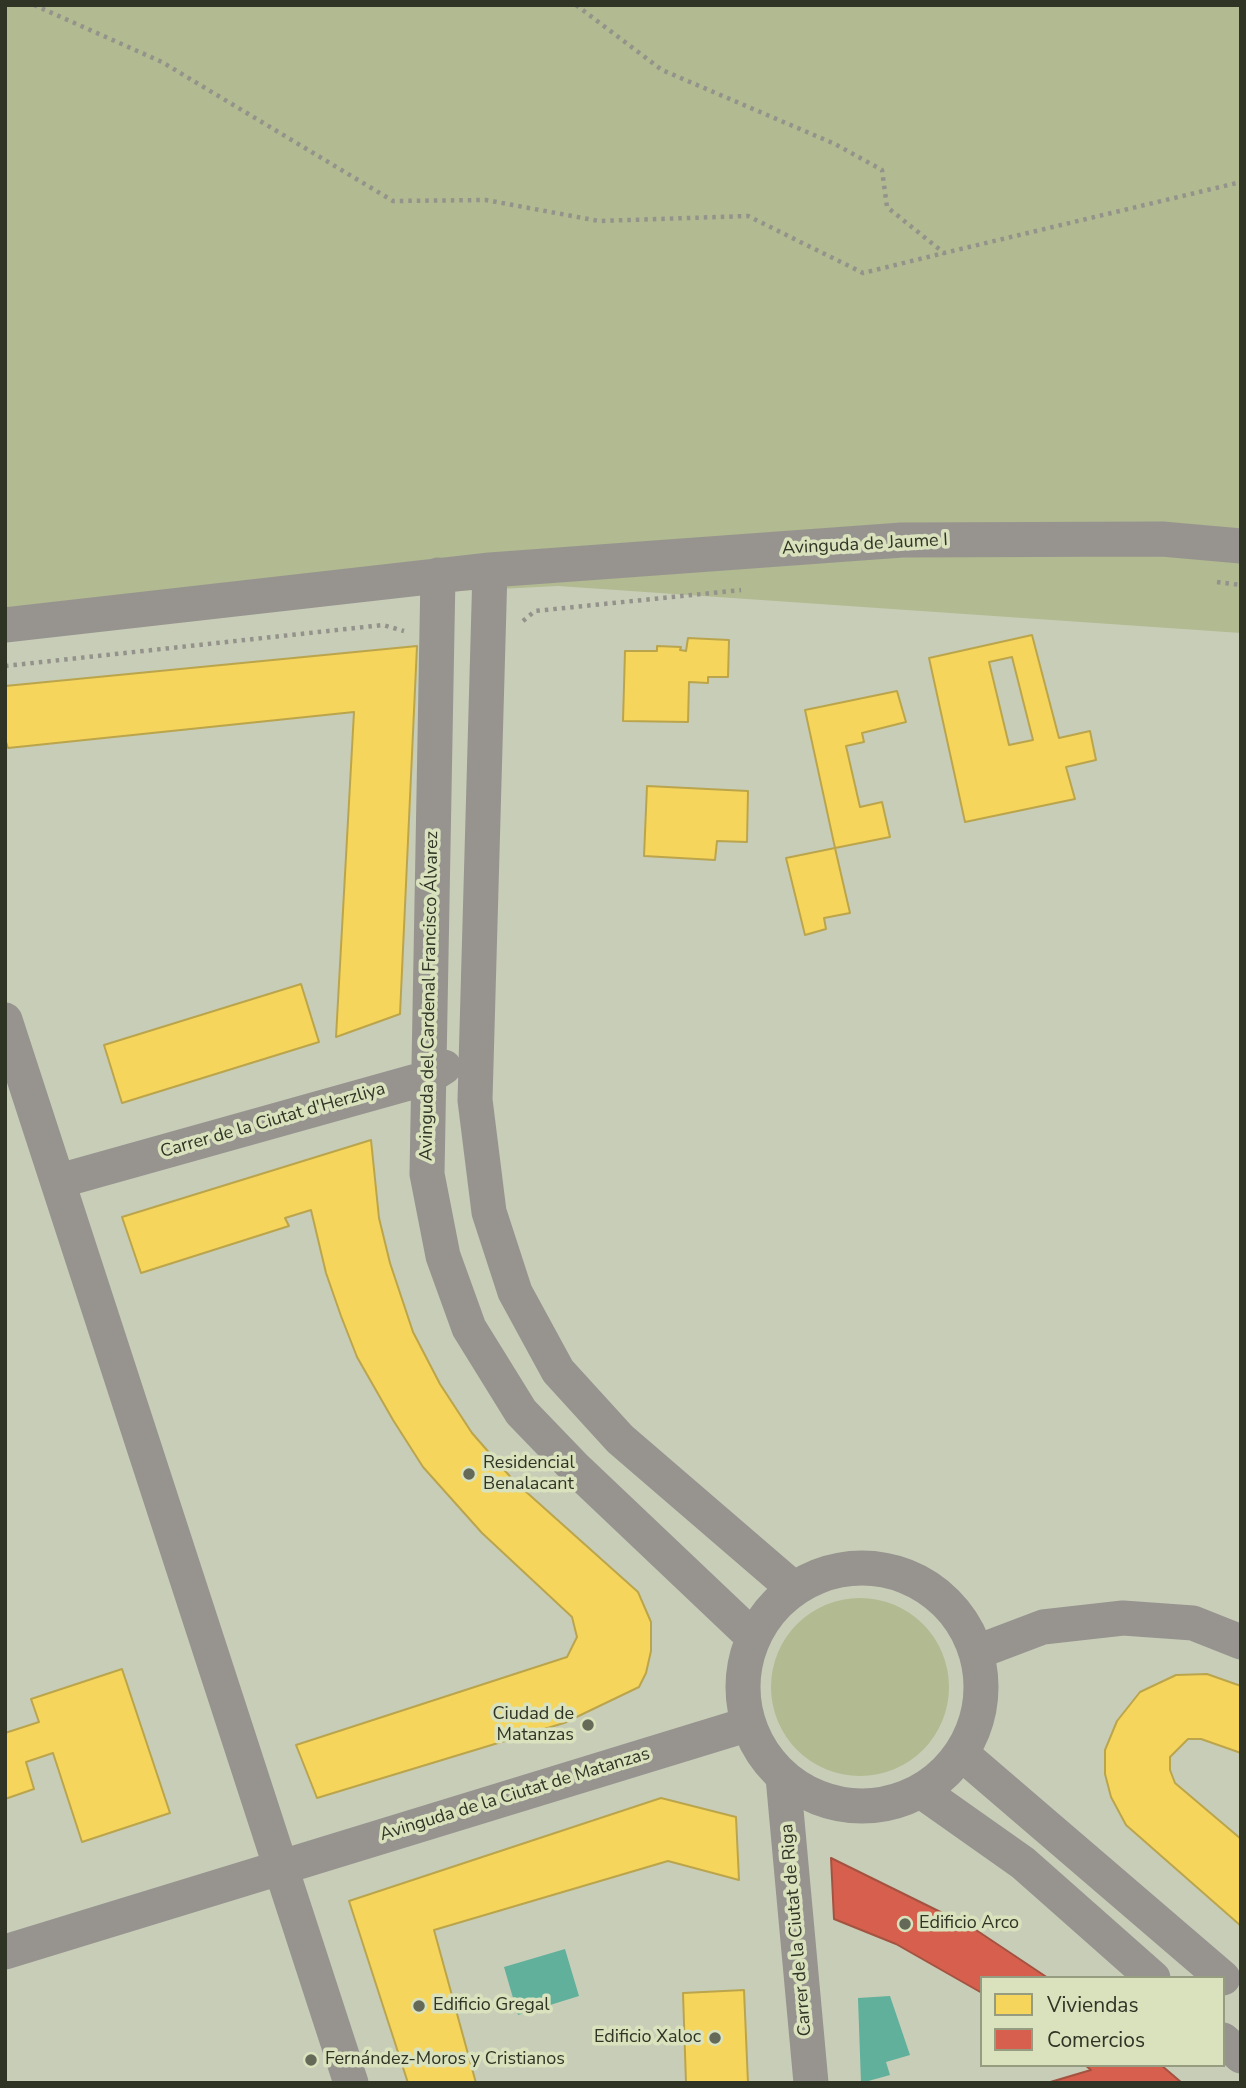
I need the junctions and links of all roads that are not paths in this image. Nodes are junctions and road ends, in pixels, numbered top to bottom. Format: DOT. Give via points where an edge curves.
graph roads {
  1 [pos="1241,546"];
  2 [pos="489,569"];
  3 [pos="438,575"];
  4 [pos="5,625"];
  5 [pos="5,1020"];
  6 [pos="476,1041"];
  7 [pos="427,1078"];
  8 [pos="60,1181"];
  9 [pos="793,1588"];
  10 [pos="751,1635"];
  11 [pos="1241,1642"];
  12 [pos="977,1652"];
  13 [pos="749,1724"];
  14 [pos="962,1754"];
  15 [pos="783,1777"];
  16 [pos="921,1791"];
  17 [pos="281,1865"];
  18 [pos="5,1952"];
  19 [pos="1151,1976"];
  20 [pos="1221,1976"];
  21 [pos="1225,1980"];
  22 [pos="1241,1993"];
  23 [pos="1225,2042"];
  24 [pos="1241,2056"];
  25 [pos="351,2083"];
  26 [pos="811,2083"];
  1 -- 2 [label="street, Avinguda de Jaume I" via="1162,539 902,540"];
  2 -- 3 [label="street, Avinguda de Jaume I"];
  2 -- 6 [label="street"];
  3 -- 4 [label="street, Avinguda de Jaume I"];
  3 -- 7 [label="street, Avinguda del Cardenal Francisco Álvarez"];
  5 -- 8 [label="street"];
  6 -- 7 [label="street, Carrer de la Ciutat d'Herzliya"];
  6 -- 9 [label="street" via="475,1100 489,1212 515,1292 558,1371 620,1438"];
  7 -- 8 [label="street, Carrer de la Ciutat d'Herzliya"];
  7 -- 10 [label="street, Avinguda del Cardenal Francisco Álvarez" via="427,1174 443,1256 469,1328 521,1412"];
  8 -- 17 [label="street"];
  9 -- 10 [label="street"];
  9 -- 12 [label="street" via="820,1574 858,1567 893,1571 925,1585 952,1608"];
  10 -- 13 [label="street" via="742,1689"];
  11 -- 12 [label="street" via="1194,1623 1123,1618 1042,1627"];
  12 -- 14 [label="street" via="982,1697"];
  13 -- 15 [label="street" via="760,1749"];
  13 -- 17 [label="street, Avinguda de la Ciutat de Matanzas"];
  14 -- 16 [label="street"];
  14 -- 20 [label="street"];
  15 -- 16 [label="street" via="820,1799 859,1807 892,1803"];
  15 -- 26 [label="street, Carrer de la Ciutat de Riga"];
  16 -- 19 [label="street" via="1023,1863"];
  17 -- 18 [label="street, Avinguda de la Ciutat de Matanzas"];
  17 -- 25 [label="street"];
  21 -- 22 [label="street"];
  23 -- 24 [label="street"];
}
